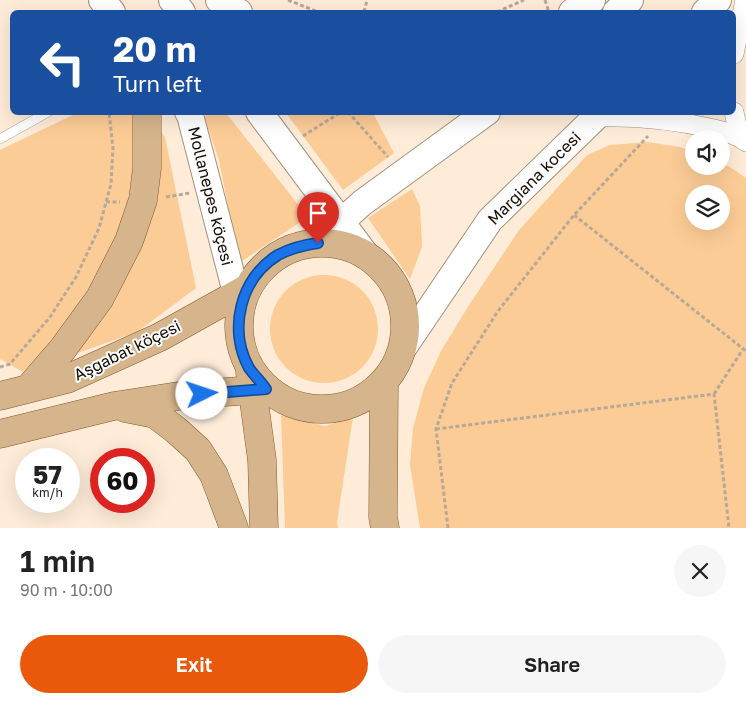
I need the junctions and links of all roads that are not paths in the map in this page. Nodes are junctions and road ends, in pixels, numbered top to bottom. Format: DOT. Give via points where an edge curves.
graph roads {
  1 [pos="102,0"];
  2 [pos="172,0"];
  3 [pos="219,0"];
  4 [pos="592,0"];
  5 [pos="630,0"];
  6 [pos="718,0"];
  7 [pos="745,0"];
  8 [pos="110,10"];
  9 [pos="180,10"];
  10 [pos="236,10"];
  11 [pos="575,10"];
  12 [pos="618,10"];
  13 [pos="707,10"];
  14 [pos="736,44"];
  15 [pos="43,115"];
  16 [pos="147,115"];
  17 [pos="190,115"];
  18 [pos="261,115"];
  19 [pos="483,115"];
  20 [pos="599,115"];
  21 [pos="735,115"];
  22 [pos="742,138"];
  23 [pos="0,139"];
  24 [pos="342,222"];
  25 [pos="318,243"];
  26 [pos="366,255"];
  27 [pos="241,297"];
  28 [pos="404,347"];
  29 [pos="256,382"];
  30 [pos="384,384"];
  31 [pos="29,388"];
  32 [pos="0,396"];
  33 [pos="114,406"];
  34 [pos="0,434"];
  35 [pos="234,528"];
  36 [pos="264,528"];
  37 [pos="385,528"];
  1 -- 8 [label="main road"];
  2 -- 9 [label="main road"];
  3 -- 10 [label="main road"];
  4 -- 11 [label="main road"];
  5 -- 12 [label="main road"];
  6 -- 13 [label="main road"];
  7 -- 14 [label="street"];
  15 -- 23 [label="lane"];
  16 -- 31 [label="main road" via="143,200 129,241 100,298"];
  17 -- 27 [label="main road, Mollanepes köçesi"];
  18 -- 24 [label="main road"];
  19 -- 24 [label="main road" via="362,202"];
  20 -- 22 [label="street" via="663,120"];
  20 -- 28 [label="main road, Margiana kocesi" via="490,220"];
  21 -- 22 [label="street"];
  24 -- 25 [label="main road"];
  24 -- 26 [label="main road"];
  25 -- 26 [label="main road" via="343,245"];
  25 -- 27 [label="main road" via="296,246 277,256 260,270"];
  26 -- 28 [label="main road" via="386,272 400,295 406,321"];
  27 -- 29 [label="main road" via="238,331 242,350"];
  27 -- 31 [label="main road, Aşgabat köçesi" via="67,379"];
  28 -- 30 [label="main road"];
  29 -- 30 [label="main road" via="288,403 313,410 339,409 363,400"];
  29 -- 33 [label="main road"];
  29 -- 36 [label="main road"];
  30 -- 37 [label="main road"];
  31 -- 32 [label="main road, Aşgabat köçesi"];
  33 -- 34 [label="main road"];
  33 -- 35 [label="main road" via="155,414 198,450 214,476"];
}
